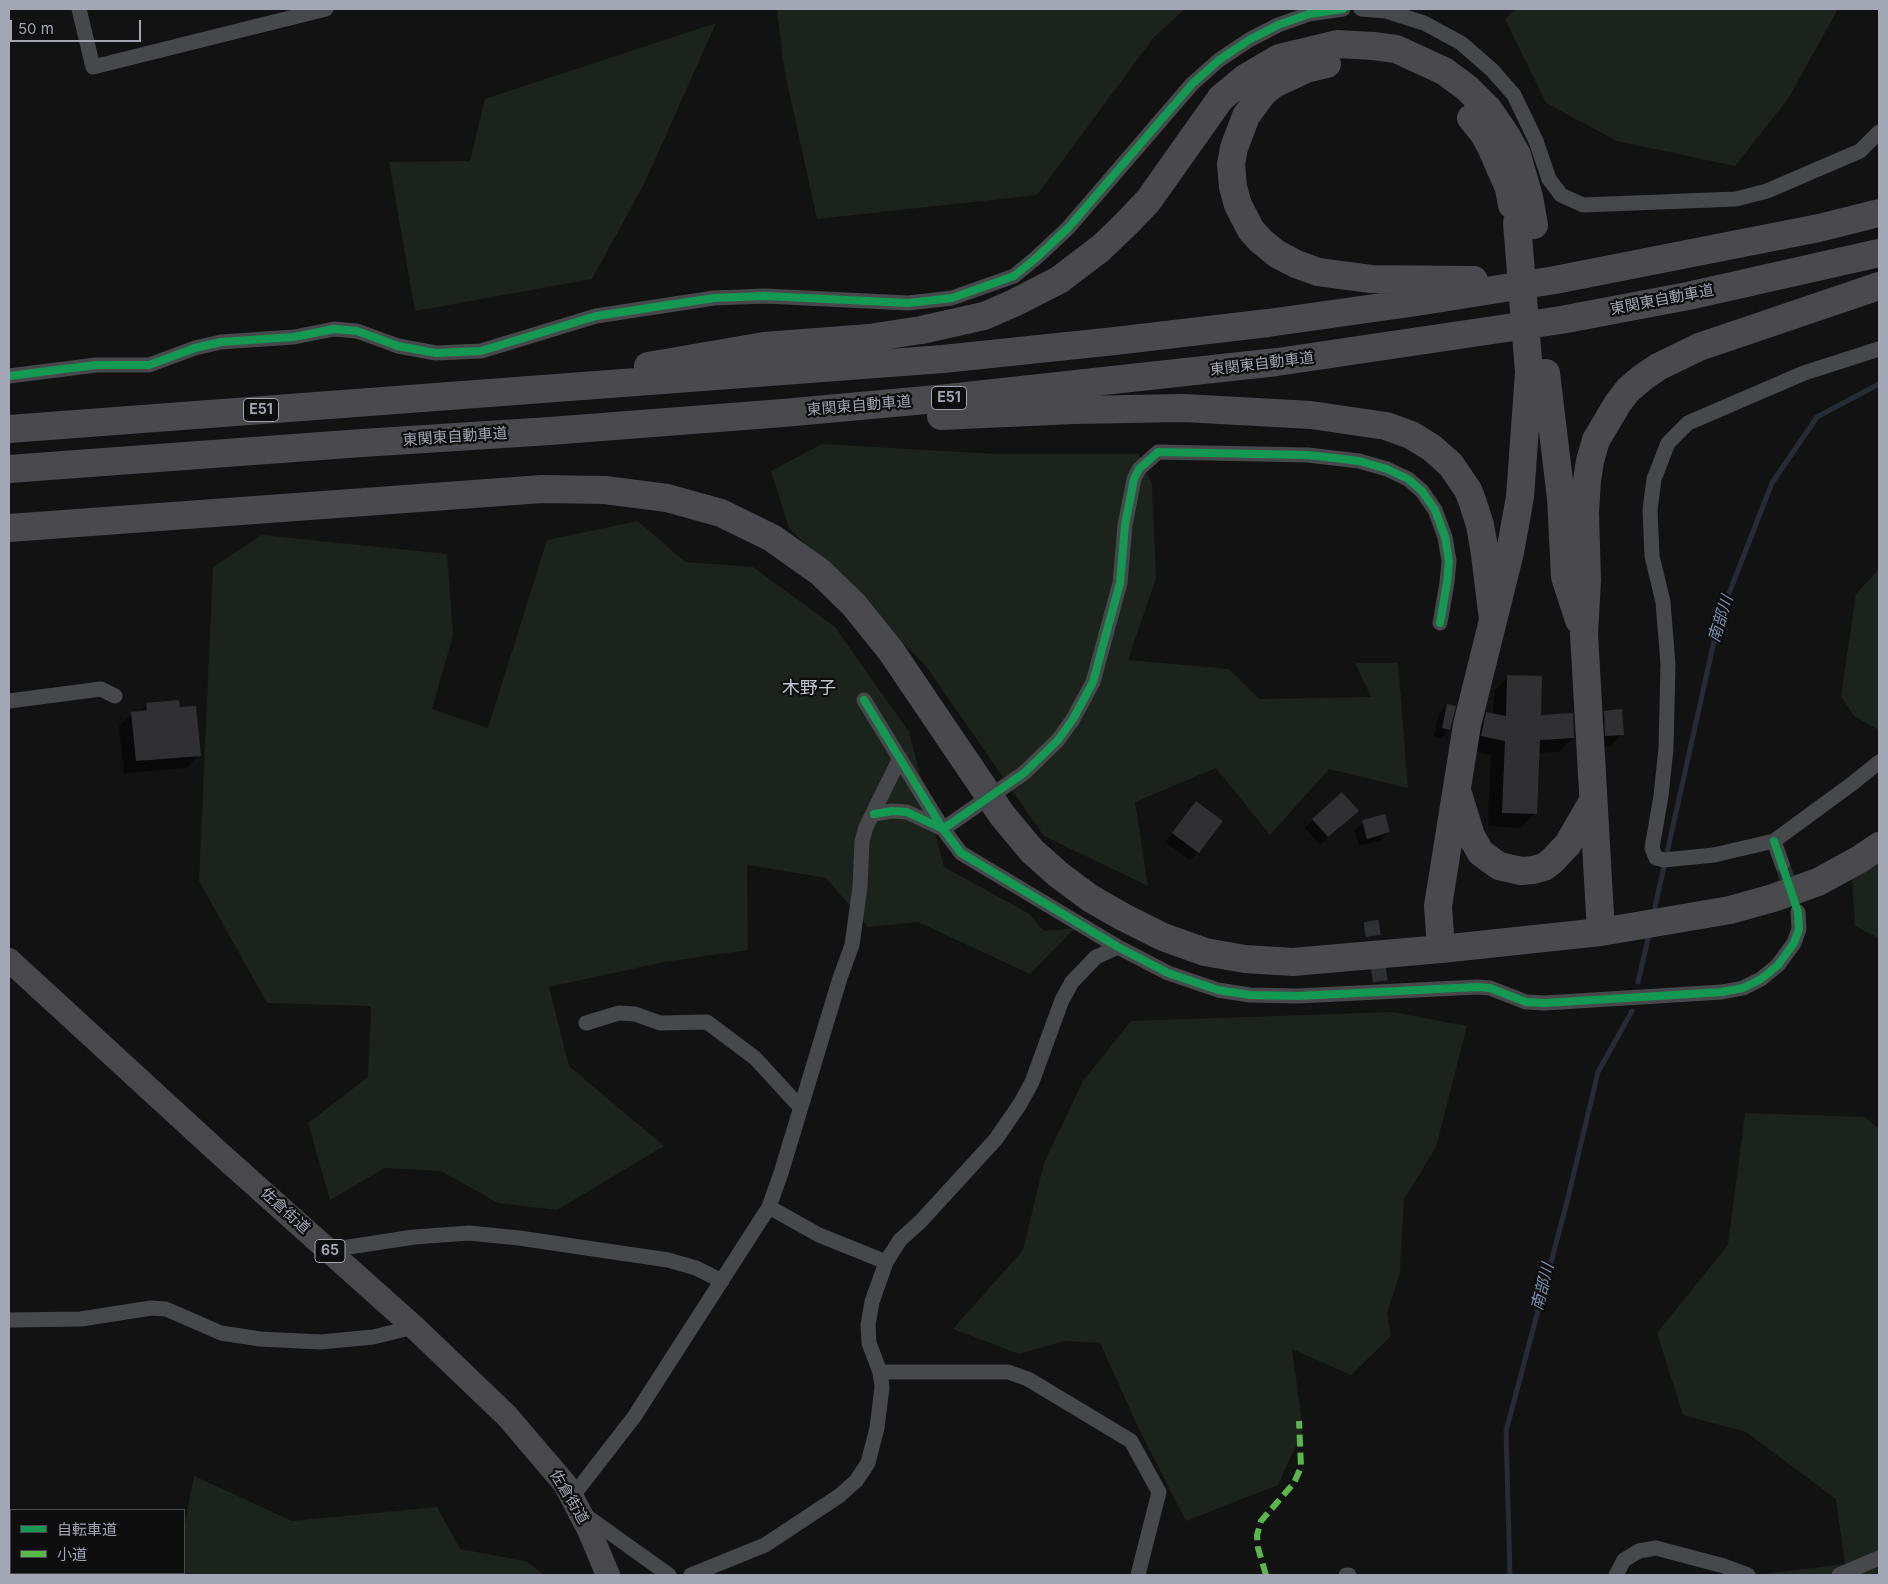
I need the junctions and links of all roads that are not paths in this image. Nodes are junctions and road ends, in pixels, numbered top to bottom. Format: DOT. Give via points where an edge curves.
graph roads {
  1 [pos="79,9"];
  2 [pos="326,9"];
  3 [pos="1343,9"];
  4 [pos="1361,9"];
  5 [pos="1879,132"];
  6 [pos="1879,213"];
  7 [pos="1526,224"];
  8 [pos="1879,253"];
  9 [pos="1679,256"];
  10 [pos="1879,286"];
  11 [pos="1879,349"];
  12 [pos="1538,372"];
  13 [pos="9,376"];
  14 [pos="514,391"];
  15 [pos="9,429"];
  16 [pos="550,431"];
  17 [pos="9,469"];
  18 [pos="9,528"];
  19 [pos="1493,620"];
  20 [pos="1440,623"];
  21 [pos="1584,634"];
  22 [pos="115,696"];
  23 [pos="864,700"];
  24 [pos="9,701"];
  25 [pos="900,758"];
  26 [pos="1879,762"];
  27 [pos="1457,790"];
  28 [pos="1593,801"];
  29 [pos="874,814"];
  30 [pos="943,830"];
  31 [pos="1774,841"];
  32 [pos="1879,846"];
  33 [pos="1782,864"];
  34 [pos="1798,912"];
  35 [pos="1601,932"];
  36 [pos="1118,947"];
  37 [pos="1441,949"];
  38 [pos="9,960"];
  39 [pos="586,1023"];
  40 [pos="800,1107"];
  41 [pos="768,1207"];
  42 [pos="329,1250"];
  43 [pos="886,1262"];
  44 [pos="722,1281"];
  45 [pos="9,1320"];
  46 [pos="414,1328"];
  47 [pos="880,1372"];
  48 [pos="576,1504"];
  49 [pos="1879,1558"];
  50 [pos="608,1575"];
  51 [pos="669,1575"];
  52 [pos="691,1575"];
  53 [pos="1138,1575"];
  54 [pos="1616,1575"];
  55 [pos="1748,1575"];
  56 [pos="1839,1575"];
  1 -- 2 [label="street" via="94,67"];
  3 -- 13 [label="street" via="1309,14 1278,25 1219,60 1192,84 1068,228 1036,258 1014,276 952,298 908,303 765,296 714,298 596,316 481,351 445,353 398,346 357,331 334,329 294,337 221,342 149,364 96,365"];
  4 -- 5 [label="street" via="1386,11 1424,23 1461,43 1492,70 1514,95 1536,141 1549,179 1561,195 1583,205 1736,199 1767,191 1860,151"];
  6 -- 9 [label="highway, E51"];
  7 -- 9 [label="highway" via="1484,134 1470,117 1441,92 1388,65 1326,64 1288,76 1254,105 1246,116 1234,148 1231,164 1233,187 1251,230 1277,254 1318,272 1371,279 1481,280"];
  7 -- 12 [label="highway, bridge"];
  7 -- 14 [label="highway" via="1529,198 1517,155 1489,110 1467,88 1444,71 1396,49 1337,44 1279,58 1245,78 1221,98 1148,201 1126,224 1059,280 1014,304 984,316 920,330 869,338 764,346"];
  8 -- 16 [label="highway, 東関東自動車道 / E51" via="1688,296 1571,318 1277,362 948,398"];
  9 -- 14 [label="highway, E51" via="1417,302 1115,342 943,359"];
  10 -- 21 [label="highway" via="1692,351 1642,378 1618,403 1596,440 1586,480"];
  11 -- 31 [label="street" via="1804,373 1688,423 1668,442 1654,479 1650,510 1652,556 1663,602 1668,664 1666,748 1652,848 1656,858 1664,860 1714,856"];
  12 -- 19 [label="highway" via="1520,497"];
  12 -- 21 [label="highway" via="1562,498 1565,577"];
  14 -- 15 [label="highway, E51"];
  16 -- 17 [label="highway, 東関東自動車道 / E51"];
  16 -- 19 [label="highway" via="1128,408 1311,415 1386,426 1411,435 1432,448 1451,465 1468,490 1480,525"];
  18 -- 37 [label="highway" via="542,489 605,490 667,498 721,513 772,538 820,572 854,605 891,651 1002,815 1032,851 1098,902 1163,937 1205,952 1245,959 1293,962"];
  19 -- 27 [label="highway" via="1467,725"];
  20 -- 30 [label="street, bridge" via="1447,583 1444,537 1435,510 1422,491 1408,479 1387,468 1360,461 1308,455 1158,452 1138,468 1134,479 1125,525 1120,583 1093,682 1072,719 1058,740 1024,773"];
  21 -- 28 [label="highway"];
  22 -- 24 [label="street" via="101,689"];
  23 -- 25 [label="street"];
  25 -- 29 [label="street"];
  25 -- 30 [label="street"];
  26 -- 31 [label="street"];
  27 -- 28 [label="highway" via="1471,836 1481,853 1499,866 1521,871 1544,867 1552,861 1568,844"];
  27 -- 37 [label="highway" via="1438,906"];
  28 -- 35 [label="highway"];
  29 -- 30 [label="street" via="892,810 907,812"];
  29 -- 40 [label="street" via="862,841 852,945"];
  30 -- 36 [label="street" via="961,853"];
  31 -- 33 [label="street"];
  32 -- 35 [label="highway" via="1818,882 1773,898 1730,910"];
  34 -- 36 [label="street" via="1799,928 1787,953 1761,979 1743,988 1545,1003 1526,1002 1490,988 1477,987 1298,996 1218,990 1168,973"];
  35 -- 37 [label="highway"];
  36 -- 43 [label="street" via="1096,957 1072,982 1020,1104 996,1139 900,1240"];
  38 -- 42 [label="main road, 佐倉街道 / 65"];
  39 -- 40 [label="street" via="619,1014 635,1014 660,1023 707,1022 755,1058"];
  40 -- 41 [label="street"];
  41 -- 43 [label="street" via="819,1235"];
  41 -- 44 [label="street"];
  42 -- 44 [label="street" via="414,1237 469,1233 668,1260 696,1268"];
  42 -- 46 [label="main road, 佐倉街道 / 65"];
  43 -- 47 [label="street" via="868,1324 869,1343"];
  44 -- 48 [label="street"];
  45 -- 46 [label="street" via="81,1319 151,1308 166,1309 221,1333 321,1342 374,1337"];
  46 -- 48 [label="main road, 佐倉街道 / 65" via="507,1416 566,1484"];
  47 -- 52 [label="street" via="882,1387 877,1428 868,1463 856,1481 765,1545"];
  47 -- 53 [label="street" via="1008,1372 1028,1379 1131,1441 1159,1492"];
  48 -- 50 [label="main road, 佐倉街道 / 65"];
  48 -- 51 [label="street"];
  49 -- 56 [label="street"];
  54 -- 55 [label="street" via="1624,1560 1656,1548"];
}
